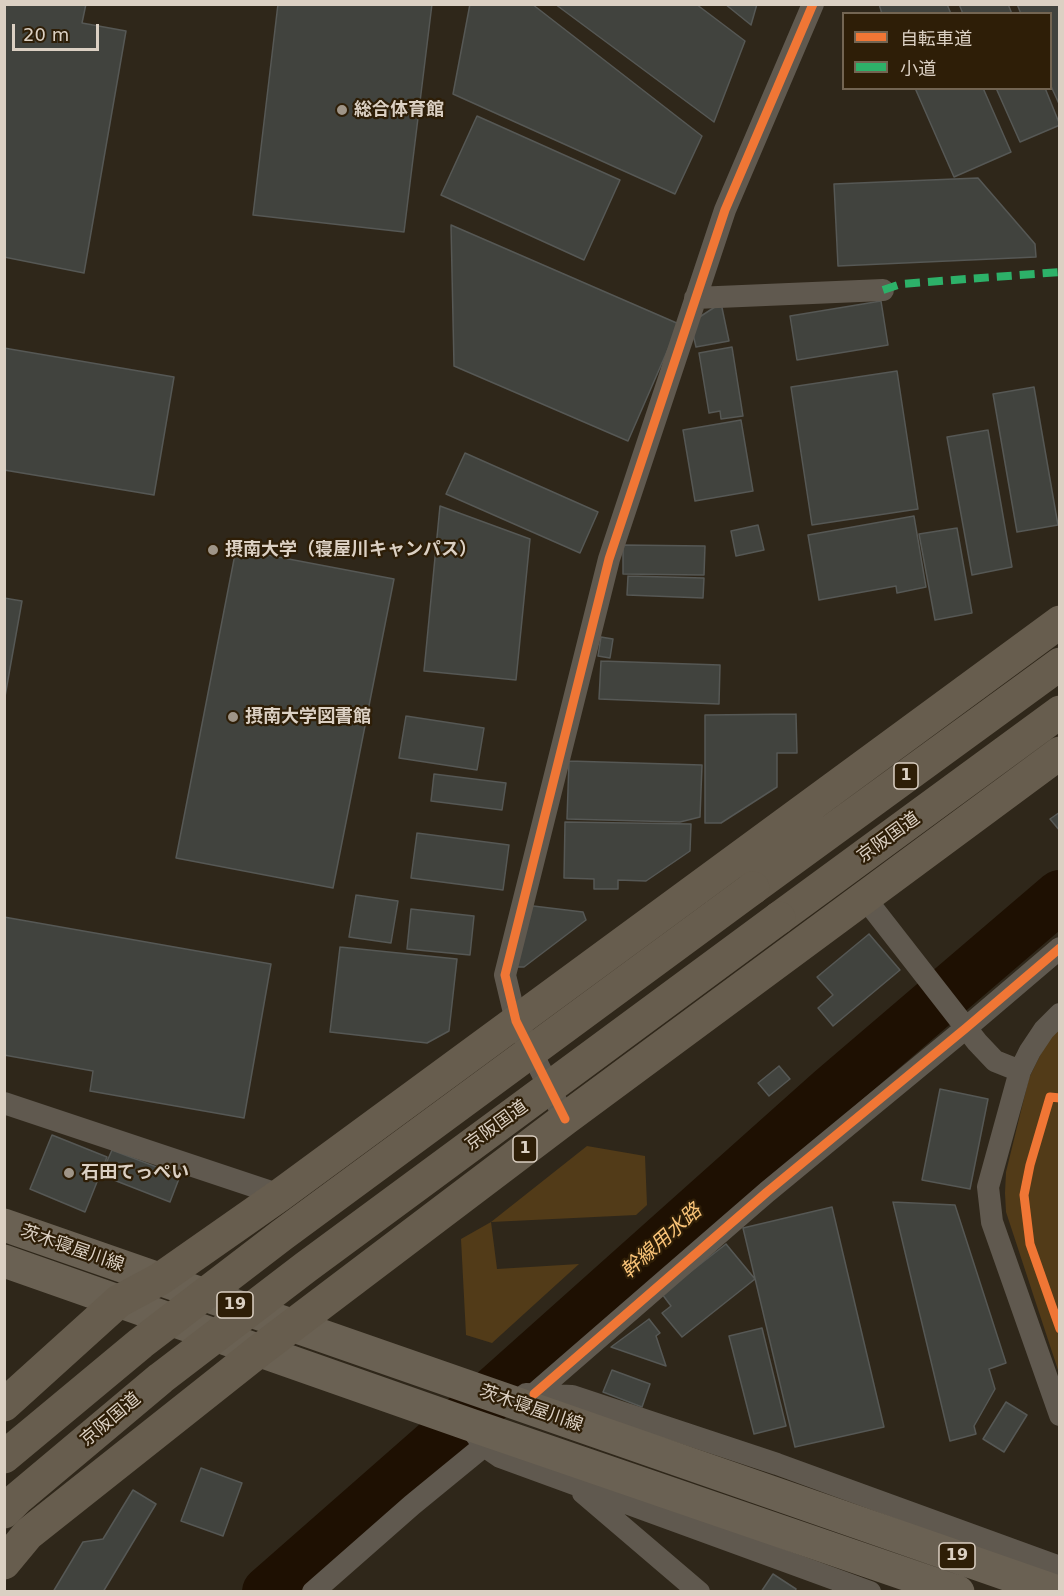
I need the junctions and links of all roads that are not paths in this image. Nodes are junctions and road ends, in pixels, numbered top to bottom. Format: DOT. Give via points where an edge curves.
graph roads {
  1 [pos="813,4"];
  2 [pos="883,290"];
  3 [pos="695,298"];
  4 [pos="1059,622"];
  5 [pos="1059,664"];
  6 [pos="1059,712"];
  7 [pos="1059,753"];
  8 [pos="864,897"];
  9 [pos="1059,948"];
  10 [pos="1059,1014"];
  11 [pos="516,1021"];
  12 [pos="963,1024"];
  13 [pos="1020,1071"];
  14 [pos="4,1103"];
  15 [pos="565,1119"];
  16 [pos="280,1195"];
  17 [pos="4,1225"];
  18 [pos="4,1261"];
  19 [pos="160,1279"];
  20 [pos="119,1301"];
  21 [pos="293,1326"];
  22 [pos="260,1350"];
  23 [pos="515,1397"];
  24 [pos="4,1405"];
  25 [pos="1059,1415"];
  26 [pos="477,1433"];
  27 [pos="4,1457"];
  28 [pos="574,1485"];
  29 [pos="4,1512"];
  30 [pos="4,1563"];
  31 [pos="1059,1567"];
  32 [pos="313,1592"];
  33 [pos="699,1592"];
  34 [pos="870,1592"];
  35 [pos="958,1592"];
  36 [pos="1058,1592"];
  1 -- 3 [label="street" via="725,210"];
  2 -- 3 [label="street"];
  3 -- 11 [label="street" via="609,559 505,975"];
  4 -- 11 [label="highway, 1"];
  5 -- 27 [label="highway, 1, bridge" via="207,1292"];
  6 -- 29 [label="highway, 京阪国道 / 1, bridge" via="306,1267 170,1371"];
  7 -- 8 [label="highway, 1"];
  8 -- 12 [label="street"];
  8 -- 15 [label="highway, 1"];
  9 -- 12 [label="street"];
  10 -- 13 [label="street" via="1044,1030"];
  11 -- 15 [label="street"];
  11 -- 16 [label="highway, 1"];
  12 -- 13 [label="street" via="995,1060"];
  12 -- 23 [label="street" via="767,1192"];
  13 -- 25 [label="street" via="988,1187 993,1222"];
  14 -- 16 [label="street"];
  15 -- 21 [label="highway, 1"];
  16 -- 19 [label="highway, 1"];
  17 -- 19 [label="main road, 茨木寝屋川線 / 19"];
  18 -- 20 [label="main road, 茨木寝屋川線 / 19"];
  19 -- 20 [label="highway, 1"];
  19 -- 21 [label="main road, 茨木寝屋川線 / 19"];
  20 -- 22 [label="main road, 茨木寝屋川線 / 19"];
  20 -- 24 [label="highway, 1"];
  21 -- 22 [label="highway, 1"];
  21 -- 23 [label="main road, 茨木寝屋川線 / 19" via="465,1386"];
  22 -- 26 [label="main road, 茨木寝屋川線 / 19" via="437,1412"];
  22 -- 30 [label="highway, 1" via="28,1534"];
  23 -- 31 [label="street" via="572,1396 777,1464"];
  23 -- 36 [label="main road, 茨木寝屋川線 / 19"];
  26 -- 28 [label="street" via="500,1458"];
  26 -- 32 [label="street" via="412,1505"];
  26 -- 35 [label="main road, 茨木寝屋川線 / 19"];
  28 -- 33 [label="street"];
  28 -- 34 [label="street"];
}
